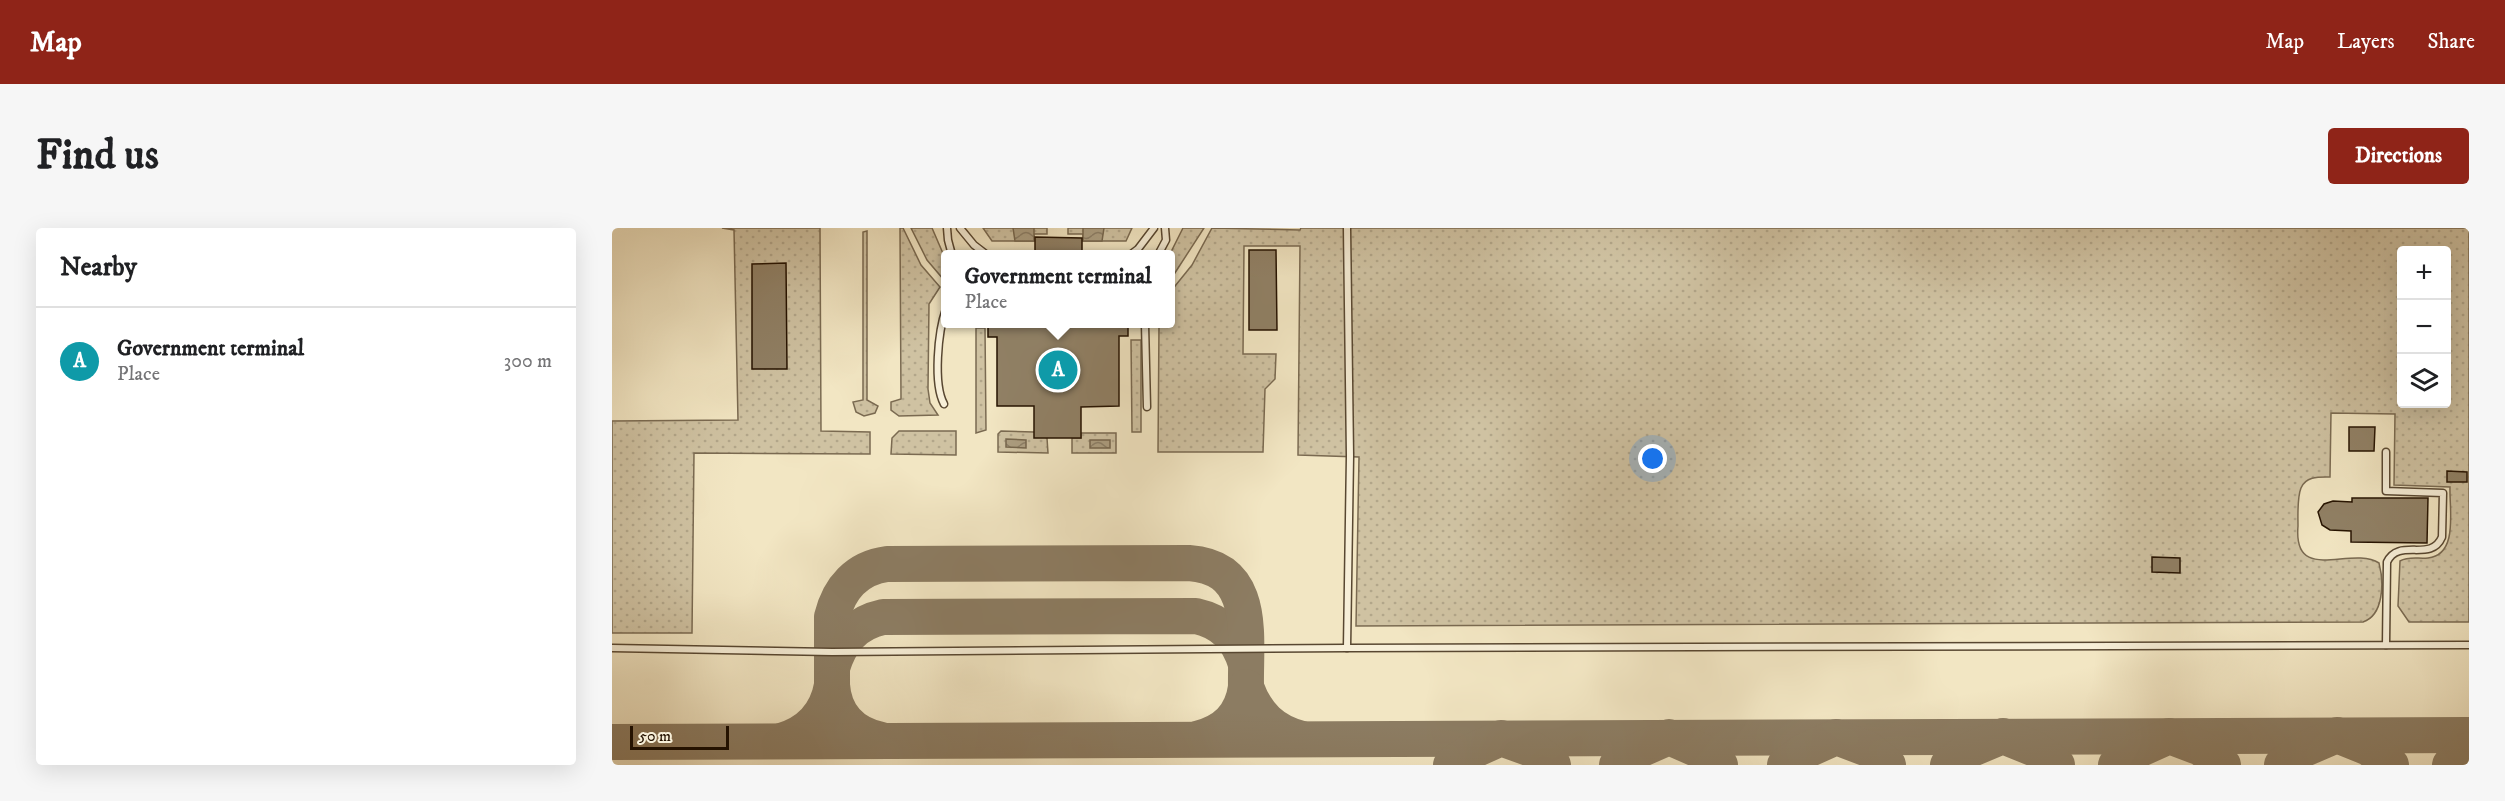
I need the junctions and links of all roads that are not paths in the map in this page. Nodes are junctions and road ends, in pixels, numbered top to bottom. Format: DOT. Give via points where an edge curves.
graph roads {
  1 [pos="947,228"];
  2 [pos="960,228"];
  3 [pos="1154,228"];
  4 [pos="1165,228"];
  5 [pos="1347,228"];
  6 [pos="951,250"];
  7 [pos="980,250"];
  8 [pos="1137,250"];
  9 [pos="1161,250"];
  10 [pos="941,328"];
  11 [pos="1145,328"];
  12 [pos="944,404"];
  13 [pos="1147,407"];
  14 [pos="2385,452"];
  15 [pos="2386,645"];
  16 [pos="2469,645"];
  17 [pos="612,648"];
  18 [pos="1347,648"];
  1 -- 6 [label="lane"];
  2 -- 7 [label="lane"];
  3 -- 8 [label="lane"];
  4 -- 9 [label="lane" via="1166,240"];
  5 -- 18 [label="lane"];
  10 -- 12 [label="lane" via="939,390"];
  11 -- 13 [label="lane"];
  14 -- 15 [label="lane" via="2386,491 2443,493 2440,543 2431,549 2400,549 2387,562"];
  15 -- 16 [label="lane"];
  15 -- 18 [label="lane"];
  17 -- 18 [label="lane" via="832,652"];
}
